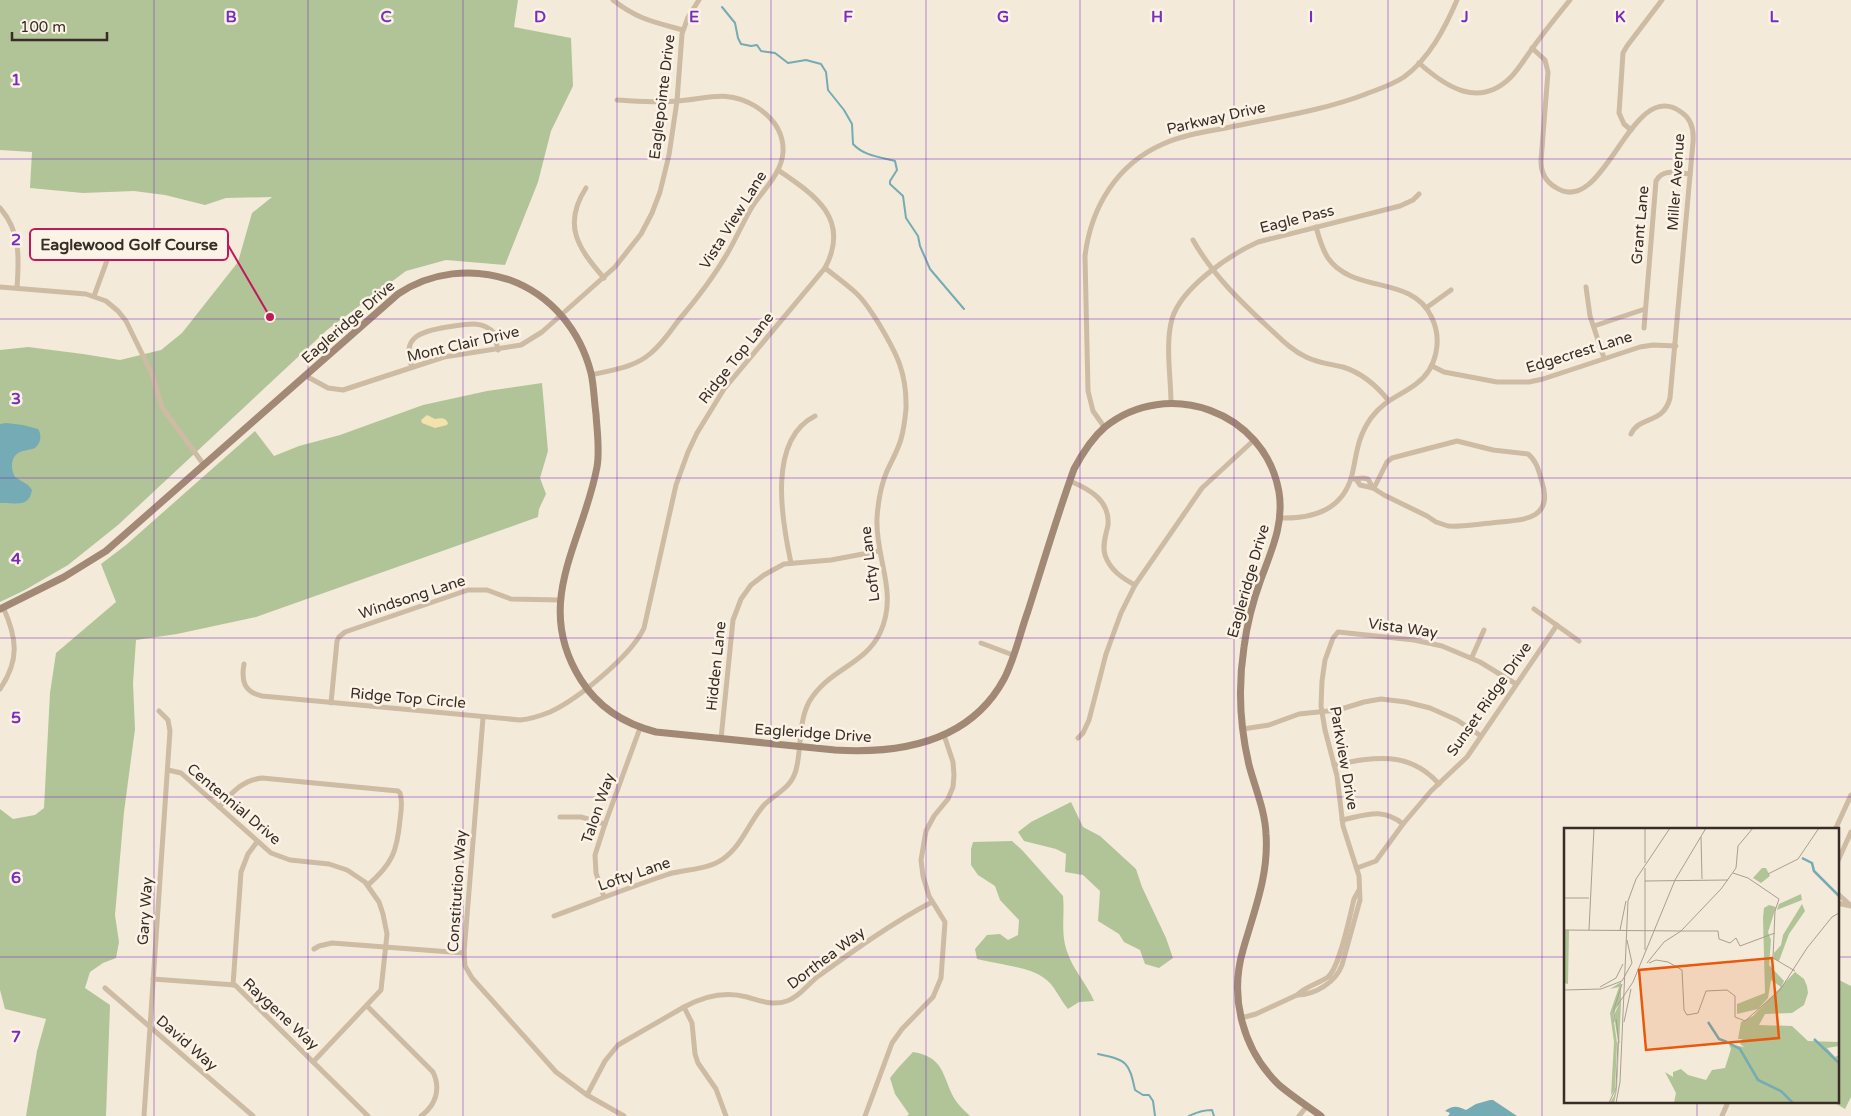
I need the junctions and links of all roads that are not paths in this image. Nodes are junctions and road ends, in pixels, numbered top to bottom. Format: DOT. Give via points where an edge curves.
graph roads {
  1 [pos="613,0"];
  2 [pos="700,0"];
  3 [pos="1457,0"];
  4 [pos="1570,0"];
  5 [pos="1662,0"];
  6 [pos="683,30"];
  7 [pos="1532,48"];
  8 [pos="1419,63"];
  9 [pos="617,100"];
  10 [pos="678,101"];
  11 [pos="1632,130"];
  12 [pos="778,170"];
  13 [pos="1690,174"];
  14 [pos="586,188"];
  15 [pos="1419,194"];
  16 [pos="0,208"];
  17 [pos="1316,227"];
  18 [pos="116,236"];
  19 [pos="1193,240"];
  20 [pos="825,268"];
  21 [pos="1213,270"];
  22 [pos="604,278"];
  23 [pos="0,287"];
  24 [pos="1586,287"];
  25 [pos="17,288"];
  26 [pos="1451,290"];
  27 [pos="94,296"];
  28 [pos="1426,308"];
  29 [pos="1645,309"];
  30 [pos="561,314"];
  31 [pos="1594,326"];
  32 [pos="1644,328"];
  33 [pos="1676,346"];
  34 [pos="498,350"];
  35 [pos="1604,358"];
  36 [pos="1432,366"];
  37 [pos="412,367"];
  38 [pos="591,374"];
  39 [pos="306,376"];
  40 [pos="1388,400"];
  41 [pos="1171,403"];
  42 [pos="815,416"];
  43 [pos="1104,428"];
  44 [pos="1632,434"];
  45 [pos="1254,440"];
  46 [pos="204,465"];
  47 [pos="1354,478"];
  48 [pos="1070,482"];
  49 [pos="1373,488"];
  50 [pos="1280,518"];
  51 [pos="879,551"];
  52 [pos="790,563"];
  53 [pos="1135,585"];
  54 [pos="560,600"];
  55 [pos="1,608"];
  56 [pos="1534,609"];
  57 [pos="1557,625"];
  58 [pos="1484,630"];
  59 [pos="1338,632"];
  60 [pos="1579,641"];
  61 [pos="981,644"];
  62 [pos="1013,655"];
  63 [pos="1472,657"];
  64 [pos="244,664"];
  65 [pos="1516,684"];
  66 [pos="586,688"];
  67 [pos="0,689"];
  68 [pos="330,703"];
  69 [pos="159,711"];
  70 [pos="1322,712"];
  71 [pos="483,718"];
  72 [pos="640,728"];
  73 [pos="1243,728"];
  74 [pos="944,735"];
  75 [pos="1481,736"];
  76 [pos="1078,738"];
  77 [pos="721,739"];
  78 [pos="799,747"];
  79 [pos="1334,766"];
  80 [pos="168,770"];
  81 [pos="1439,784"];
  82 [pos="1851,795"];
  83 [pos="219,807"];
  84 [pos="560,817"];
  85 [pos="1342,820"];
  86 [pos="605,824"];
  87 [pos="1403,824"];
  88 [pos="1836,828"];
  89 [pos="1851,832"];
  90 [pos="257,842"];
  91 [pos="1838,861"];
  92 [pos="1357,868"];
  93 [pos="368,885"];
  94 [pos="1838,894"];
  95 [pos="604,898"];
  96 [pos="932,902"];
  97 [pos="1838,903"];
  98 [pos="1851,906"];
  99 [pos="554,916"];
  100 [pos="386,947"];
  101 [pos="314,949"];
  102 [pos="464,953"];
  103 [pos="153,979"];
  104 [pos="233,985"];
  105 [pos="105,988"];
  106 [pos="368,1006"];
  107 [pos="684,1007"];
  108 [pos="1241,1018"];
  109 [pos="150,1028"];
  110 [pos="313,1062"];
  111 [pos="587,1095"];
  112 [pos="1727,1104"];
  113 [pos="1307,1106"];
  114 [pos="144,1116"];
  115 [pos="254,1116"];
  116 [pos="368,1116"];
  117 [pos="421,1116"];
  118 [pos="624,1116"];
  119 [pos="726,1116"];
  120 [pos="865,1116"];
  121 [pos="1299,1116"];
  122 [pos="1321,1116"];
  123 [pos="1722,1116"];
  1 -- 6 [label="street" via="639,17"];
  2 -- 6 [label="street, Eaglepointe Drive"];
  3 -- 8 [label="street, Parkway Drive" via="1443,31"];
  4 -- 7 [label="street"];
  5 -- 11 [label="street" via="1624,53 1619,113"];
  6 -- 10 [label="street, Eaglepointe Drive"];
  7 -- 8 [label="street" via="1512,76 1482,92 1451,88"];
  7 -- 11 [label="street, Miller Avenue" via="1543,56 1548,68 1541,161 1543,173 1551,185 1570,192 1586,187"];
  8 -- 43 [label="street, Parkway Drive" via="1398,81 1346,102 1164,144 1134,161 1111,184 1090,226 1084,267 1088,391 1093,411"];
  9 -- 10 [label="street, Vista View Lane"];
  10 -- 12 [label="street, Vista View Lane" via="723,96 755,106 774,122 780,133 783,151"];
  10 -- 22 [label="street, Eaglepointe Drive" via="657,202 634,244"];
  11 -- 13 [label="street, Miller Avenue" via="1646,113 1656,108 1668,106 1682,112 1691,122 1693,132"];
  12 -- 20 [label="street, Ridge Top Lane" via="827,210 834,242"];
  12 -- 38 [label="street, Vista View Lane" via="751,209 708,284 657,347 631,365"];
  13 -- 29 [label="street, Grant Lane" via="1666,172 1656,181"];
  13 -- 33 [label="street, Miller Avenue"];
  14 -- 22 [label="street" via="575,211 576,235 582,252"];
  15 -- 17 [label="street, Eagle Pass" via="1400,206"];
  16 -- 25 [label="street" via="18,241"];
  17 -- 21 [label="street, Eagle Pass" via="1258,242"];
  17 -- 28 [label="street" via="1325,252 1340,270 1359,280 1405,292"];
  18 -- 27 [label="street"];
  19 -- 21 [label="street"];
  20 -- 51 [label="street, Lofty Lane" via="868,307 894,349 905,378 904,430 886,473 879,502"];
  20 -- 66 [label="street, Ridge Top Lane" via="724,389 697,433 676,485 640,637 623,658"];
  21 -- 40 [label="street" via="1238,299 1292,349 1313,360 1359,374"];
  21 -- 41 [label="street, Eagle Pass" via="1182,300 1172,319"];
  22 -- 30 [label="street, Eaglepointe Drive"];
  23 -- 25 [label="street"];
  24 -- 31 [label="street"];
  25 -- 27 [label="street"];
  26 -- 28 [label="street"];
  27 -- 46 [label="street" via="114,307 126,321 152,374 162,407"];
  28 -- 36 [label="street" via="1437,336"];
  29 -- 31 [label="street"];
  29 -- 32 [label="street, Grant Lane"];
  30 -- 34 [label="street, Mont Clair Drive" via="528,342"];
  30 -- 38 [label="main road, Eagleridge Drive" via="581,345"];
  30 -- 39 [label="main road, Eagleridge Drive" via="541,295 507,279 467,272 437,277 418,283 392,299"];
  31 -- 35 [label="street"];
  33 -- 35 [label="street, Edgecrest Lane" via="1646,345"];
  33 -- 44 [label="street, Miller Avenue" via="1667,408 1660,416 1636,427"];
  34 -- 37 [label="street, Mont Clair Drive" via="444,357"];
  34 -- 37 [label="street" via="494,333 483,325 429,330 411,343 408,355"];
  35 -- 36 [label="street, Edgecrest Lane" via="1543,379 1521,383 1441,371"];
  36 -- 40 [label="street" via="1417,383"];
  37 -- 39 [label="street, Mont Clair Drive" via="343,390 328,388"];
  38 -- 54 [label="main road, Eagleridge Drive" via="598,463"];
  39 -- 46 [label="main road, Eagleridge Drive"];
  40 -- 47 [label="street" via="1363,430 1357,444"];
  41 -- 43 [label="main road, Eagleridge Drive" via="1138,409"];
  41 -- 45 [label="main road, Eagleridge Drive" via="1219,414"];
  42 -- 52 [label="street" via="796,431 783,469 781,507"];
  43 -- 48 [label="main road, Eagleridge Drive" via="1082,454"];
  45 -- 50 [label="main road, Eagleridge Drive" via="1276,478"];
  45 -- 53 [label="street" via="1202,488"];
  46 -- 55 [label="main road, Eagleridge Drive" via="106,551 64,577"];
  47 -- 49 [label="street" via="1368,479"];
  47 -- 50 [label="street" via="1326,510 1312,516"];
  48 -- 53 [label="street" via="1091,491 1101,500 1108,520 1105,555 1111,567"];
  48 -- 62 [label="main road, Eagleridge Drive"];
  49 -- 49 [label="street" via="1392,458 1457,441 1528,454 1535,462 1545,496 1539,512 1527,519 1448,526"];
  50 -- 73 [label="main road, Eagleridge Drive" via="1278,536 1252,606 1245,640 1241,684"];
  51 -- 52 [label="street, Hidden Lane" via="831,560"];
  51 -- 78 [label="street, Lofty Lane" via="888,587 887,610 878,638 856,661 827,679 815,694 805,712"];
  52 -- 77 [label="street, Hidden Lane" via="757,579 738,606 732,628"];
  53 -- 76 [label="street" via="1106,654 1089,720"];
  54 -- 66 [label="main road, Eagleridge Drive" via="564,644"];
  54 -- 68 [label="street, Windsong Lane" via="511,598 487,590 468,590 345,632 337,641"];
  55 -- 67 [label="street" via="13,632 15,653 9,675"];
  56 -- 57 [label="street"];
  57 -- 60 [label="street"];
  57 -- 65 [label="street, Sunset Ridge Drive"];
  58 -- 63 [label="street"];
  59 -- 63 [label="street, Vista Way" via="1426,642"];
  59 -- 70 [label="street, Parkview Drive" via="1331,642 1324,667"];
  61 -- 62 [label="street"];
  62 -- 74 [label="main road, Eagleridge Drive" via="1003,681 984,706"];
  63 -- 65 [label="street, Vista Way"];
  64 -- 68 [label="street, Ridge Top Circle" via="244,681 249,692"];
  65 -- 75 [label="street, Sunset Ridge Drive"];
  66 -- 71 [label="street, Ridge Top Circle" via="559,708 540,716 520,720"];
  66 -- 72 [label="main road, Eagleridge Drive" via="603,706"];
  68 -- 71 [label="street, Ridge Top Circle"];
  69 -- 80 [label="street, Gary Way" via="170,726"];
  70 -- 73 [label="street" via="1299,714 1268,725"];
  70 -- 75 [label="street" via="1370,700 1396,700 1441,712"];
  70 -- 79 [label="street, Parkview Drive"];
  71 -- 102 [label="street, Constitution Way"];
  72 -- 77 [label="main road, Eagleridge Drive"];
  72 -- 86 [label="street, Talon Way"];
  73 -- 108 [label="main road, Eagleridge Drive" via="1249,765 1264,817 1267,852 1262,886 1239,968 1237,994"];
  74 -- 78 [label="main road, Eagleridge Drive" via="914,745 876,751"];
  74 -- 96 [label="street" via="954,768 953,787 928,826 921,851 923,876"];
  75 -- 81 [label="street, Sunset Ridge Drive" via="1468,757"];
  77 -- 78 [label="main road, Eagleridge Drive"];
  78 -- 95 [label="street, Lofty Lane" via="791,783 763,807 737,847 723,860"];
  79 -- 81 [label="street" via="1370,759 1404,760 1426,771"];
  79 -- 85 [label="street, Parkview Drive"];
  80 -- 83 [label="street, Centennial Drive" via="181,773"];
  80 -- 103 [label="street, Gary Way"];
  81 -- 87 [label="street, Sunset Ridge Drive"];
  82 -- 88 [label="street"];
  83 -- 90 [label="street, Centennial Drive"];
  83 -- 93 [label="street" via="241,785 262,778 398,791 402,802 396,852"];
  84 -- 86 [label="street" via="581,817"];
  85 -- 87 [label="street" via="1380,813"];
  85 -- 92 [label="street, Parkview Drive"];
  86 -- 95 [label="street, Talon Way" via="595,860"];
  87 -- 92 [label="street, Sunset Ridge Drive" via="1376,861"];
  89 -- 91 [label="street"];
  90 -- 93 [label="street, Centennial Drive" via="285,859 338,866"];
  90 -- 104 [label="street" via="241,872"];
  92 -- 108 [label="street, Parkview Drive" via="1360,900 1339,972 1327,985"];
  93 -- 100 [label="street, Centennial Drive" via="383,914"];
  94 -- 98 [label="street"];
  95 -- 99 [label="street, Lofty Lane"];
  96 -- 107 [label="street, Dorthea Way" via="817,977 792,999 771,1003 717,995"];
  96 -- 120 [label="street" via="944,918 946,927 940,982 930,1001 895,1038"];
  97 -- 98 [label="street"];
  100 -- 101 [label="street" via="332,943"];
  100 -- 102 [label="street"];
  100 -- 106 [label="street, Centennial Drive" via="381,990"];
  102 -- 111 [label="street, Constitution Way" via="465,966 472,978 548,1064"];
  103 -- 104 [label="street, Raygene Way"];
  103 -- 109 [label="street, Gary Way"];
  104 -- 110 [label="street, Raygene Way"];
  105 -- 109 [label="street, David Way"];
  106 -- 110 [label="street, Centennial Drive"];
  106 -- 117 [label="street" via="433,1072 436,1097"];
  107 -- 111 [label="street, Dorthea Way" via="618,1045 605,1061"];
  107 -- 119 [label="street" via="692,1023 698,1063 716,1089"];
  108 -- 113 [label="main road, Eagleridge Drive" via="1250,1044 1263,1066 1279,1084"];
  109 -- 114 [label="street, Gary Way"];
  109 -- 115 [label="street, David Way"];
  110 -- 116 [label="street, Raygene Way"];
  111 -- 118 [label="street, Constitution Way"];
  112 -- 123 [label="street"];
  113 -- 121 [label="street"];
  113 -- 122 [label="main road, Eagleridge Drive"];
}
